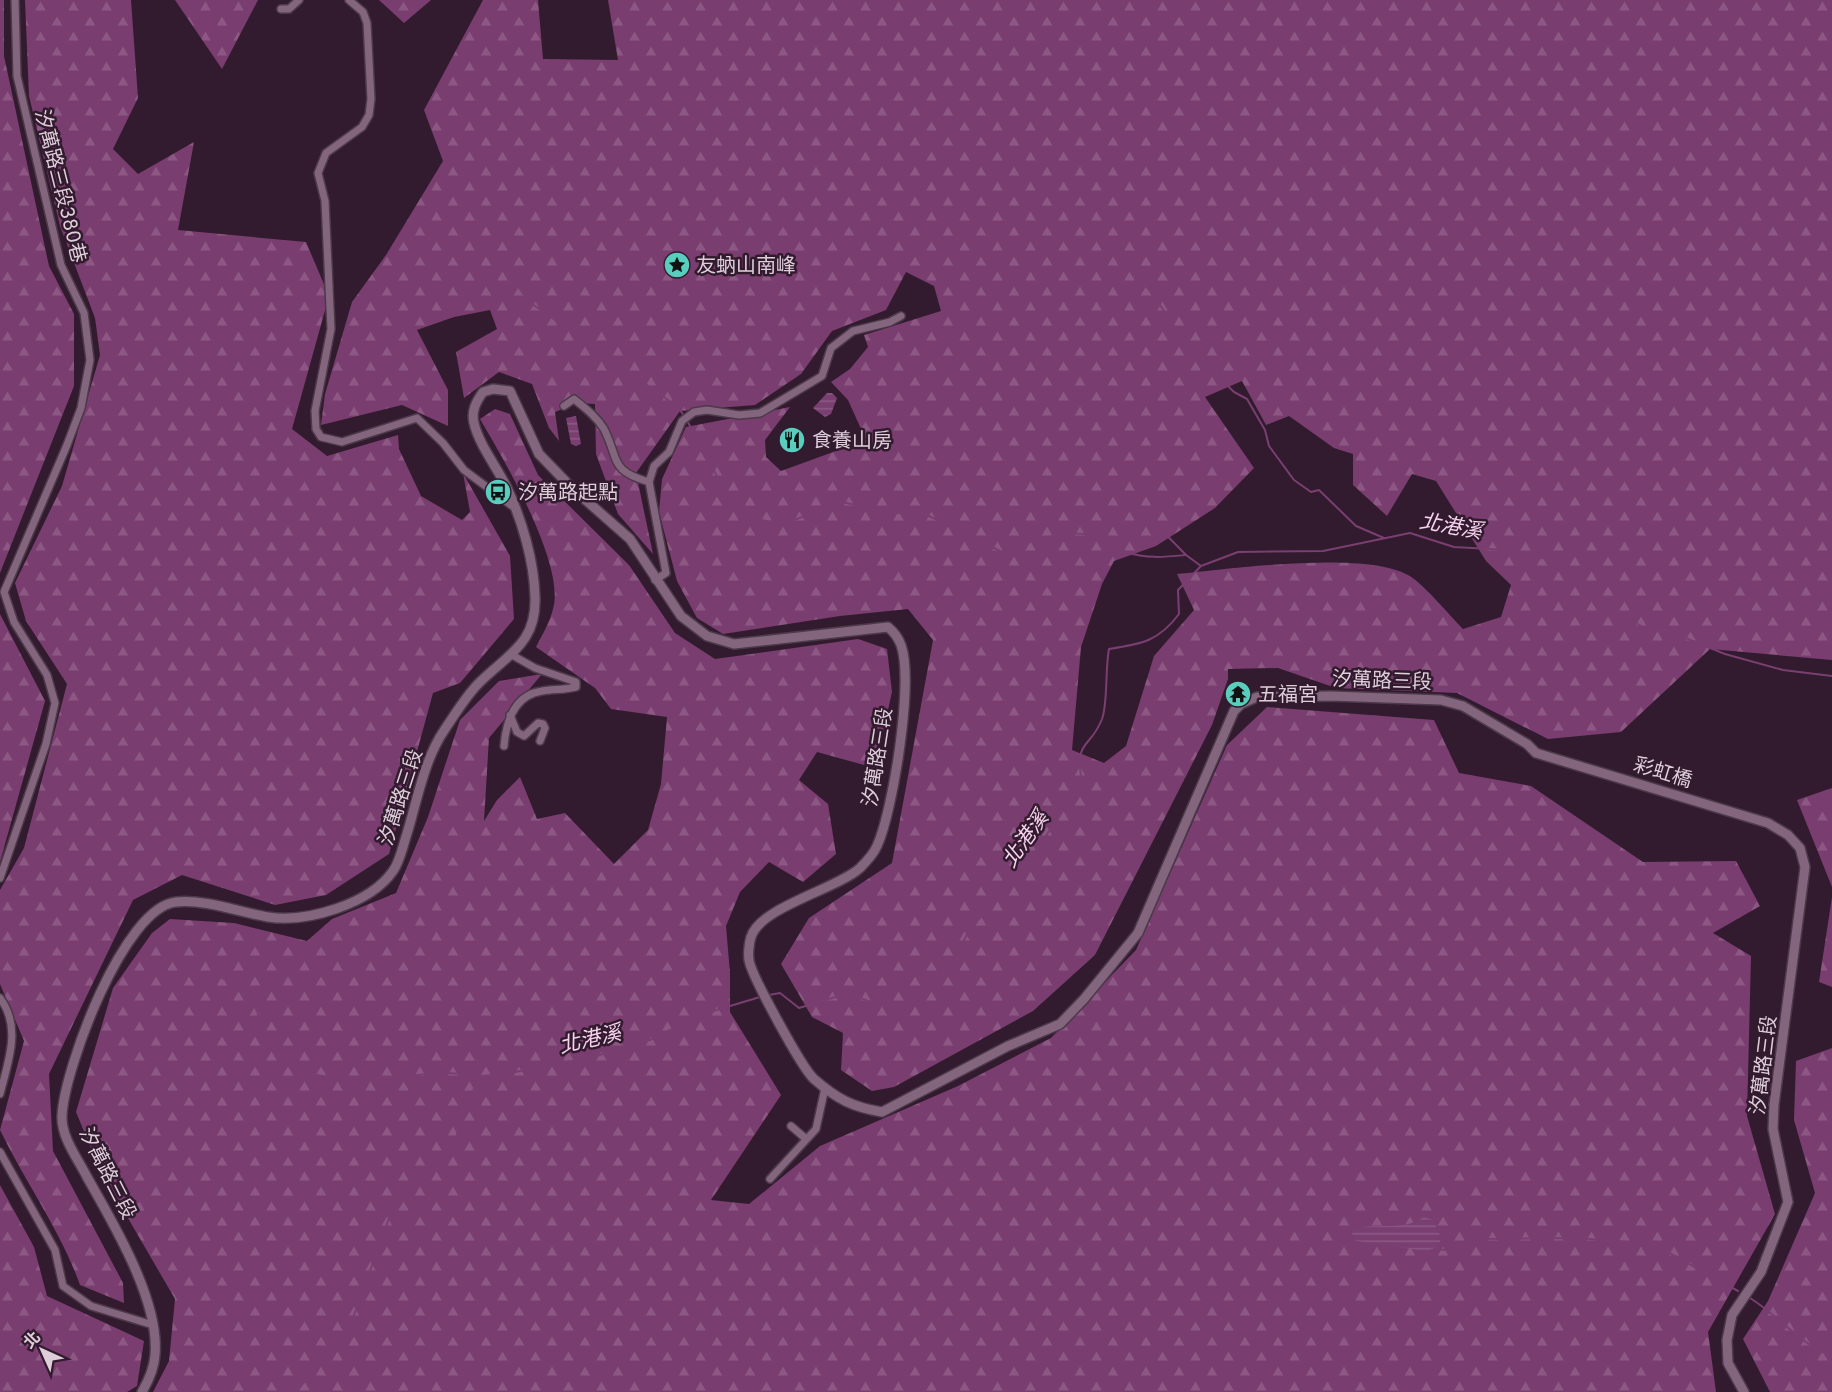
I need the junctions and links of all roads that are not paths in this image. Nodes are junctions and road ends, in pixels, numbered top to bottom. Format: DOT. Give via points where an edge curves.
graph roads {
  1 [pos="15,0"];
  2 [pos="299,0"];
  3 [pos="349,0"];
  4 [pos="281,9"];
  5 [pos="901,316"];
  6 [pos="564,406"];
  7 [pos="649,482"];
  8 [pos="515,508"];
  9 [pos="655,580"];
  10 [pos="512,655"];
  11 [pos="510,715"];
  12 [pos="540,741"];
  13 [pos="1527,744"];
  14 [pos="504,746"];
  15 [pos="1788,835"];
  16 [pos="0,878"];
  17 [pos="0,998"];
  18 [pos="825,1088"];
  19 [pos="0,1094"];
  20 [pos="791,1126"];
  21 [pos="806,1138"];
  22 [pos="0,1152"];
  23 [pos="770,1179"];
  24 [pos="153,1325"];
  25 [pos="142,1392"];
  26 [pos="1744,1392"];
  1 -- 16 [label="street, 汐萬路三段380巷" via="17,76 61,265 84,313 90,360 81,408 4,592 14,622 47,675 55,702 46,744"];
  2 -- 4 [label="street" via="289,9"];
  3 -- 8 [label="street" via="368,22 371,99 362,127 326,153 318,173 325,201 331,329 315,411 316,429 321,437 342,442 417,418 443,442 464,470"];
  5 -- 7 [label="street" via="853,330 831,348 822,376 760,413 694,412 682,421 669,452 654,466"];
  6 -- 7 [label="street" via="574,399 594,416 622,471"];
  7 -- 9 [label="street" via="666,573"];
  8 -- 9 [label="street, 汐萬路三段" via="473,422 474,405 483,392 493,389 510,391 539,454 630,539"];
  8 -- 10 [label="street, 汐萬路三段" via="531,562 535,596 534,625"];
  9 -- 18 [label="street, 汐萬路三段" via="681,616 719,641 734,644 888,627 902,646 904,723 877,848 859,868 765,918 751,936 749,960 761,986 795,1053 811,1077"];
  10 -- 11 [label="street" via="535,668 567,677 576,682 576,687 539,691 517,705"];
  10 -- 24 [label="street, 汐萬路三段" via="479,683 443,731 427,762 396,868 380,887 357,903 308,915 273,918 197,902 173,902 153,911 139,928 94,1002 62,1119 70,1144 139,1278"];
  11 -- 12 [label="street" via="517,732 524,736 538,723 543,724"];
  11 -- 14 [label="street"];
  13 -- 15 [label="street, 彩虹橋" via="1536,753 1747,816"];
  13 -- 18 [label="street, 汐萬路三段" via="1463,706 1441,700 1268,697 1241,704 1205,773 1138,933 1060,1024 1008,1046 882,1112 845,1103"];
  15 -- 26 [label="street, 汐萬路三段" via="1800,848 1805,867 1774,1105 1773,1129 1788,1202 1761,1272 1732,1315 1728,1363"];
  17 -- 19 [label="street" via="7,1007 12,1036"];
  18 -- 21 [label="street" via="816,1129"];
  20 -- 21 [label="street"];
  21 -- 23 [label="street"];
  22 -- 24 [label="street" via="56,1250 63,1286 91,1305"];
  24 -- 25 [label="street, 汐萬路三段" via="152,1374"];
}
